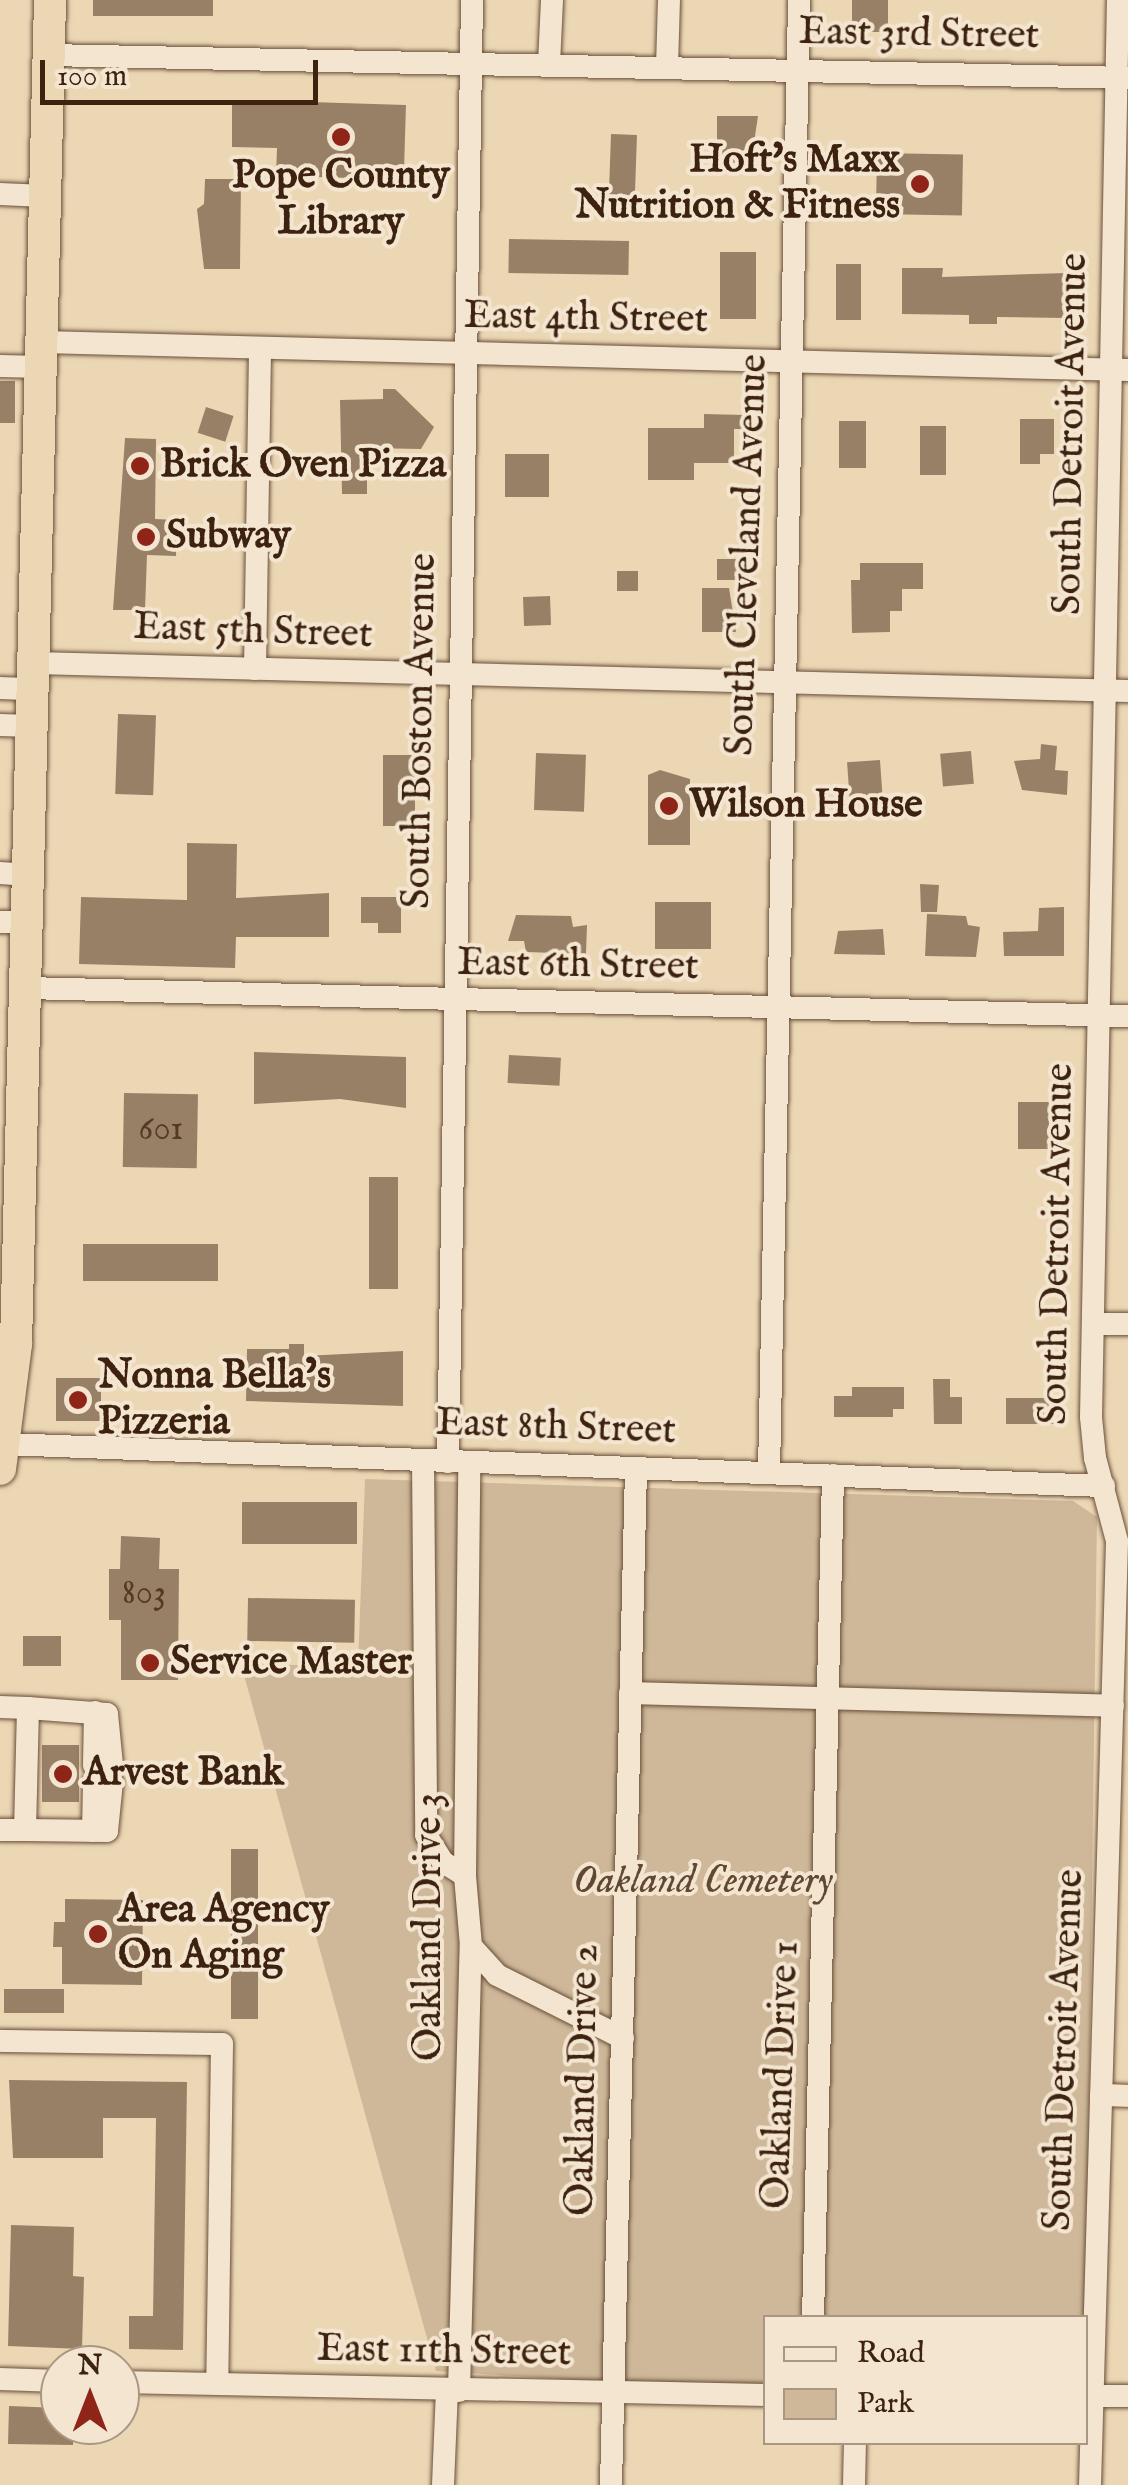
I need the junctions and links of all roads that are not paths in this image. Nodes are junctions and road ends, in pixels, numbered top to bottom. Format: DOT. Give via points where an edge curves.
graph roads {
  1 [pos="50,0"];
  2 [pos="472,0"];
  3 [pos="552,0"];
  4 [pos="670,0"];
  5 [pos="799,0"];
  6 [pos="1118,0"];
  7 [pos="48,55"];
  8 [pos="470,62"];
  9 [pos="549,64"];
  10 [pos="667,67"];
  11 [pos="798,70"];
  12 [pos="1122,77"];
  13 [pos="0,194"];
  14 [pos="45,196"];
  15 [pos="260,348"];
  16 [pos="42,354"];
  17 [pos="466,354"];
  18 [pos="792,362"];
  19 [pos="0,366"];
  20 [pos="1119,369"];
  21 [pos="255,670"];
  22 [pos="34,676"];
  23 [pos="457,676"];
  24 [pos="781,683"];
  25 [pos="0,688"];
  26 [pos="1104,691"];
  27 [pos="1128,692"];
  28 [pos="16,726"];
  29 [pos="14,874"];
  30 [pos="14,922"];
  31 [pos="26,988"];
  32 [pos="456,1001"];
  33 [pos="775,1007"];
  34 [pos="1097,1016"];
  35 [pos="1128,1016"];
  36 [pos="10,1183"];
  37 [pos="1095,1324"];
  38 [pos="1128,1324"];
  39 [pos="2,1456"];
  40 [pos="423,1461"];
  41 [pos="459,1462"];
  42 [pos="636,1468"];
  43 [pos="769,1472"];
  44 [pos="832,1475"];
  45 [pos="1104,1486"];
  46 [pos="1121,1519"];
  47 [pos="630,1693"];
  48 [pos="830,1698"];
  49 [pos="1112,1706"];
  50 [pos="0,1707"];
  51 [pos="28,1708"];
  52 [pos="0,1830"];
  53 [pos="24,1830"];
  54 [pos="466,1876"];
  55 [pos="471,1946"];
  56 [pos="496,1976"];
  57 [pos="470,2015"];
  58 [pos="623,2038"];
  59 [pos="0,2041"];
  60 [pos="1101,2095"];
  61 [pos="1128,2096"];
  62 [pos="812,2315"];
  63 [pos="0,2379"];
  64 [pos="40,2380"];
  65 [pos="140,2382"];
  66 [pos="217,2384"];
  67 [pos="453,2390"];
  68 [pos="615,2393"];
  69 [pos="763,2394"];
  70 [pos="1089,2396"];
  71 [pos="1128,2396"];
  72 [pos="855,2445"];
  73 [pos="442,2485"];
  74 [pos="611,2485"];
  75 [pos="854,2485"];
  76 [pos="1090,2485"];
  1 -- 7 [label="highway"];
  2 -- 8 [label="street, South Boston Avenue"];
  3 -- 9 [label="street"];
  4 -- 10 [label="street"];
  5 -- 11 [label="street, South Cleveland Avenue"];
  6 -- 12 [label="street, South Detroit Avenue"];
  7 -- 8 [label="street, East 3rd Street"];
  7 -- 14 [label="highway"];
  8 -- 9 [label="street, East 3rd Street"];
  8 -- 17 [label="street, South Boston Avenue"];
  9 -- 10 [label="street, East 3rd Street"];
  10 -- 11 [label="street, East 3rd Street"];
  11 -- 12 [label="street, East 3rd Street"];
  11 -- 18 [label="street, South Cleveland Avenue"];
  12 -- 20 [label="street, South Detroit Avenue"];
  13 -- 14 [label="street"];
  14 -- 16 [label="highway"];
  15 -- 16 [label="street, East 4th Street"];
  15 -- 17 [label="street, East 4th Street"];
  15 -- 21 [label="street"];
  16 -- 19 [label="street, East 4th Street"];
  16 -- 22 [label="highway"];
  17 -- 18 [label="street, East 4th Street"];
  17 -- 23 [label="street, South Boston Avenue"];
  18 -- 20 [label="street, East 4th Street"];
  18 -- 24 [label="street, South Cleveland Avenue"];
  20 -- 26 [label="street, South Detroit Avenue"];
  21 -- 22 [label="street, East 5th Street"];
  21 -- 23 [label="street, East 5th Street"];
  22 -- 25 [label="street, East 5th Street"];
  22 -- 28 [label="highway"];
  23 -- 24 [label="street, East 5th Street"];
  23 -- 32 [label="street, South Boston Avenue"];
  24 -- 26 [label="street, East 5th Street"];
  24 -- 33 [label="street, South Cleveland Avenue"];
  26 -- 27 [label="street, East 5th Street"];
  26 -- 34 [label="street, South Detroit Avenue"];
  28 -- 29 [label="highway"];
  29 -- 30 [label="highway"];
  30 -- 31 [label="highway"];
  31 -- 32 [label="street, East 6th Street"];
  31 -- 36 [label="highway"];
  32 -- 33 [label="street, East 6th Street"];
  32 -- 41 [label="street, South Boston Avenue"];
  33 -- 34 [label="street, East 6th Street"];
  33 -- 43 [label="street, South Cleveland Avenue"];
  34 -- 35 [label="street, East 6th Street"];
  34 -- 37 [label="street, South Detroit Avenue"];
  36 -- 39 [label="highway" via="16,1344"];
  37 -- 38 [label="street"];
  37 -- 45 [label="street, South Detroit Avenue" via="1092,1417"];
  39 -- 40 [label="street, East 8th Street"];
  40 -- 41 [label="street, East 8th Street"];
  40 -- 54 [label="street" via="426,1836 443,1862"];
  41 -- 42 [label="street, East 8th Street"];
  41 -- 54 [label="street, Oakland Drive 3"];
  42 -- 43 [label="street, East 8th Street"];
  42 -- 47 [label="street, Oakland Drive 2"];
  43 -- 44 [label="street, East 8th Street"];
  44 -- 45 [label="street, East 8th Street"];
  44 -- 48 [label="street, Oakland Drive 1"];
  45 -- 46 [label="street, South Detroit Avenue"];
  46 -- 49 [label="street, South Detroit Avenue"];
  47 -- 48 [label="street"];
  47 -- 58 [label="street, Oakland Drive 2"];
  48 -- 49 [label="street"];
  48 -- 62 [label="street, Oakland Drive 1"];
  49 -- 60 [label="street, South Detroit Avenue"];
  50 -- 51 [label="street"];
  51 -- 53 [label="street"];
  51 -- 53 [label="street" via="99,1712 112,1722 98,1832"];
  52 -- 53 [label="street"];
  54 -- 55 [label="street, Oakland Drive 3"];
  55 -- 56 [label="street"];
  55 -- 57 [label="street, Oakland Drive 3"];
  56 -- 57 [label="street"];
  56 -- 58 [label="street"];
  57 -- 67 [label="street, Oakland Drive 3"];
  58 -- 68 [label="street, Oakland Drive 2"];
  59 -- 66 [label="street" via="222,2044"];
  60 -- 61 [label="street"];
  60 -- 70 [label="street, South Detroit Avenue"];
  63 -- 64 [label="street"];
  65 -- 66 [label="street, East 11th Street"];
  66 -- 67 [label="street, East 11th Street"];
  67 -- 68 [label="street, East 11th Street"];
  67 -- 73 [label="street"];
  68 -- 69 [label="street, East 11th Street"];
  68 -- 74 [label="street, Oakland Drive 2"];
  70 -- 71 [label="street"];
  70 -- 76 [label="street, South Detroit Avenue"];
  72 -- 75 [label="street"];
}
